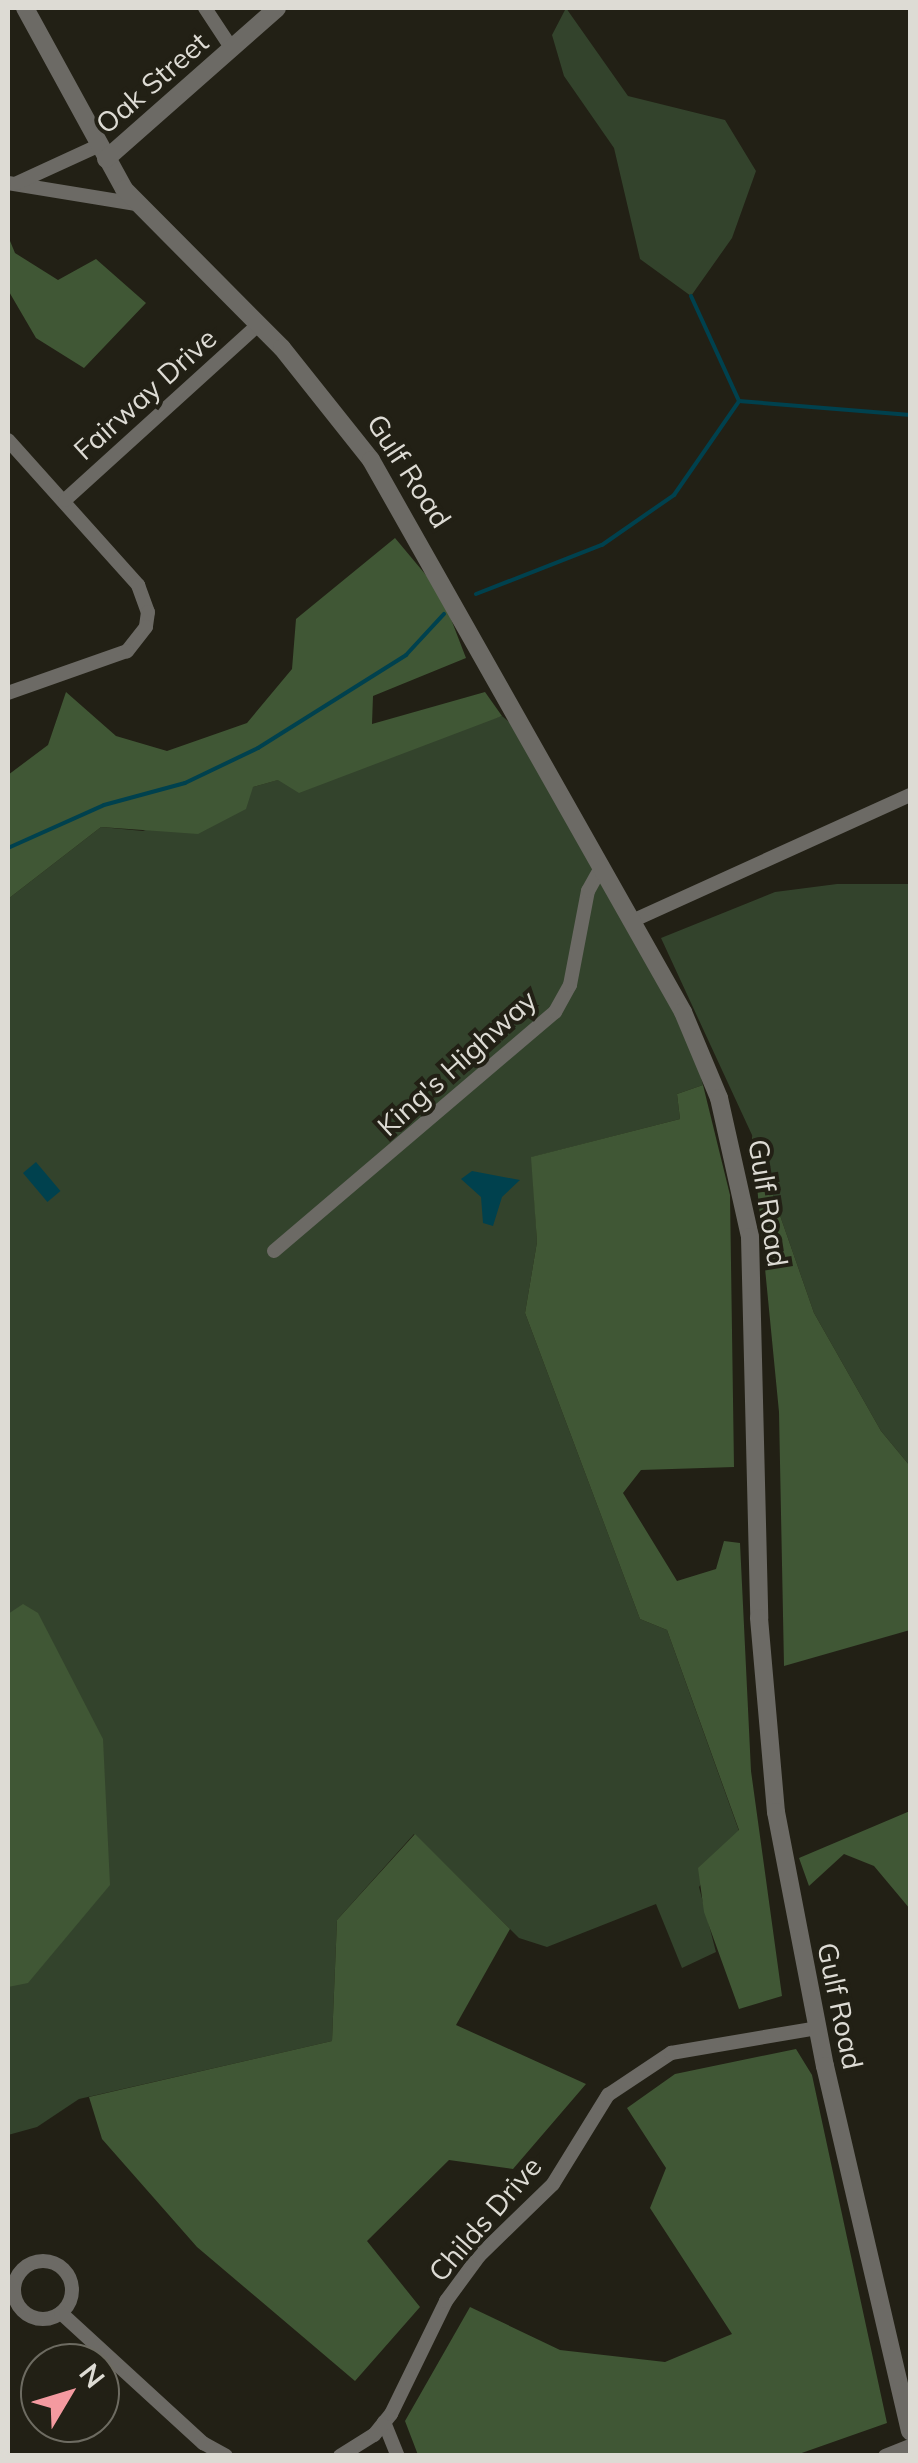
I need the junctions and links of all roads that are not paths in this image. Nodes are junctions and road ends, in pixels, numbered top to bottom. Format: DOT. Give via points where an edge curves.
graph roads {
  1 [pos="24,8"];
  2 [pos="205,8"];
  3 [pos="277,8"];
  4 [pos="232,49"];
  5 [pos="104,155"];
  6 [pos="11,184"];
  7 [pos="136,204"];
  8 [pos="259,324"];
  9 [pos="8,440"];
  10 [pos="65,500"];
  11 [pos="8,693"];
  12 [pos="910,795"];
  13 [pos="602,866"];
  14 [pos="632,921"];
  15 [pos="274,1252"];
  16 [pos="816,2028"];
  17 [pos="61,2313"];
  18 [pos="384,2422"];
  19 [pos="910,2431"];
  20 [pos="910,2446"];
  21 [pos="226,2456"];
  22 [pos="340,2456"];
  23 [pos="398,2456"];
  24 [pos="886,2456"];
  1 -- 5 [label="street, Gulf Road"];
  2 -- 4 [label="street"];
  3 -- 4 [label="street, Oak Street"];
  4 -- 5 [label="street, Oak Street"];
  5 -- 6 [label="street"];
  5 -- 7 [label="street, Gulf Road"];
  6 -- 7 [label="street"];
  7 -- 8 [label="street, Gulf Road"];
  8 -- 10 [label="street, Fairway Drive"];
  8 -- 13 [label="street, Gulf Road" via="372,460"];
  9 -- 10 [label="street, Fairway Drive"];
  10 -- 11 [label="street, Fairway Drive" via="138,585 146,626 113,657"];
  12 -- 14 [label="street"];
  13 -- 14 [label="street, Gulf Road"];
  13 -- 15 [label="street, King's Highway" via="588,891 570,985 555,1012"];
  14 -- 16 [label="street, Gulf Road" via="693,1032 744,1193 754,1289 766,1746"];
  16 -- 18 [label="street, Childs Drive" via="671,2053 608,2095 552,2184 479,2256 446,2302"];
  16 -- 19 [label="street, Gulf Road"];
  17 -- 17 [label="street" via="72,2288 64,2272 50,2262 24,2268 14,2286 17,2305 42,2320"];
  17 -- 21 [label="street" via="190,2432"];
  18 -- 22 [label="street, Childs Drive"];
  18 -- 23 [label="street"];
  20 -- 24 [label="street"];
}
